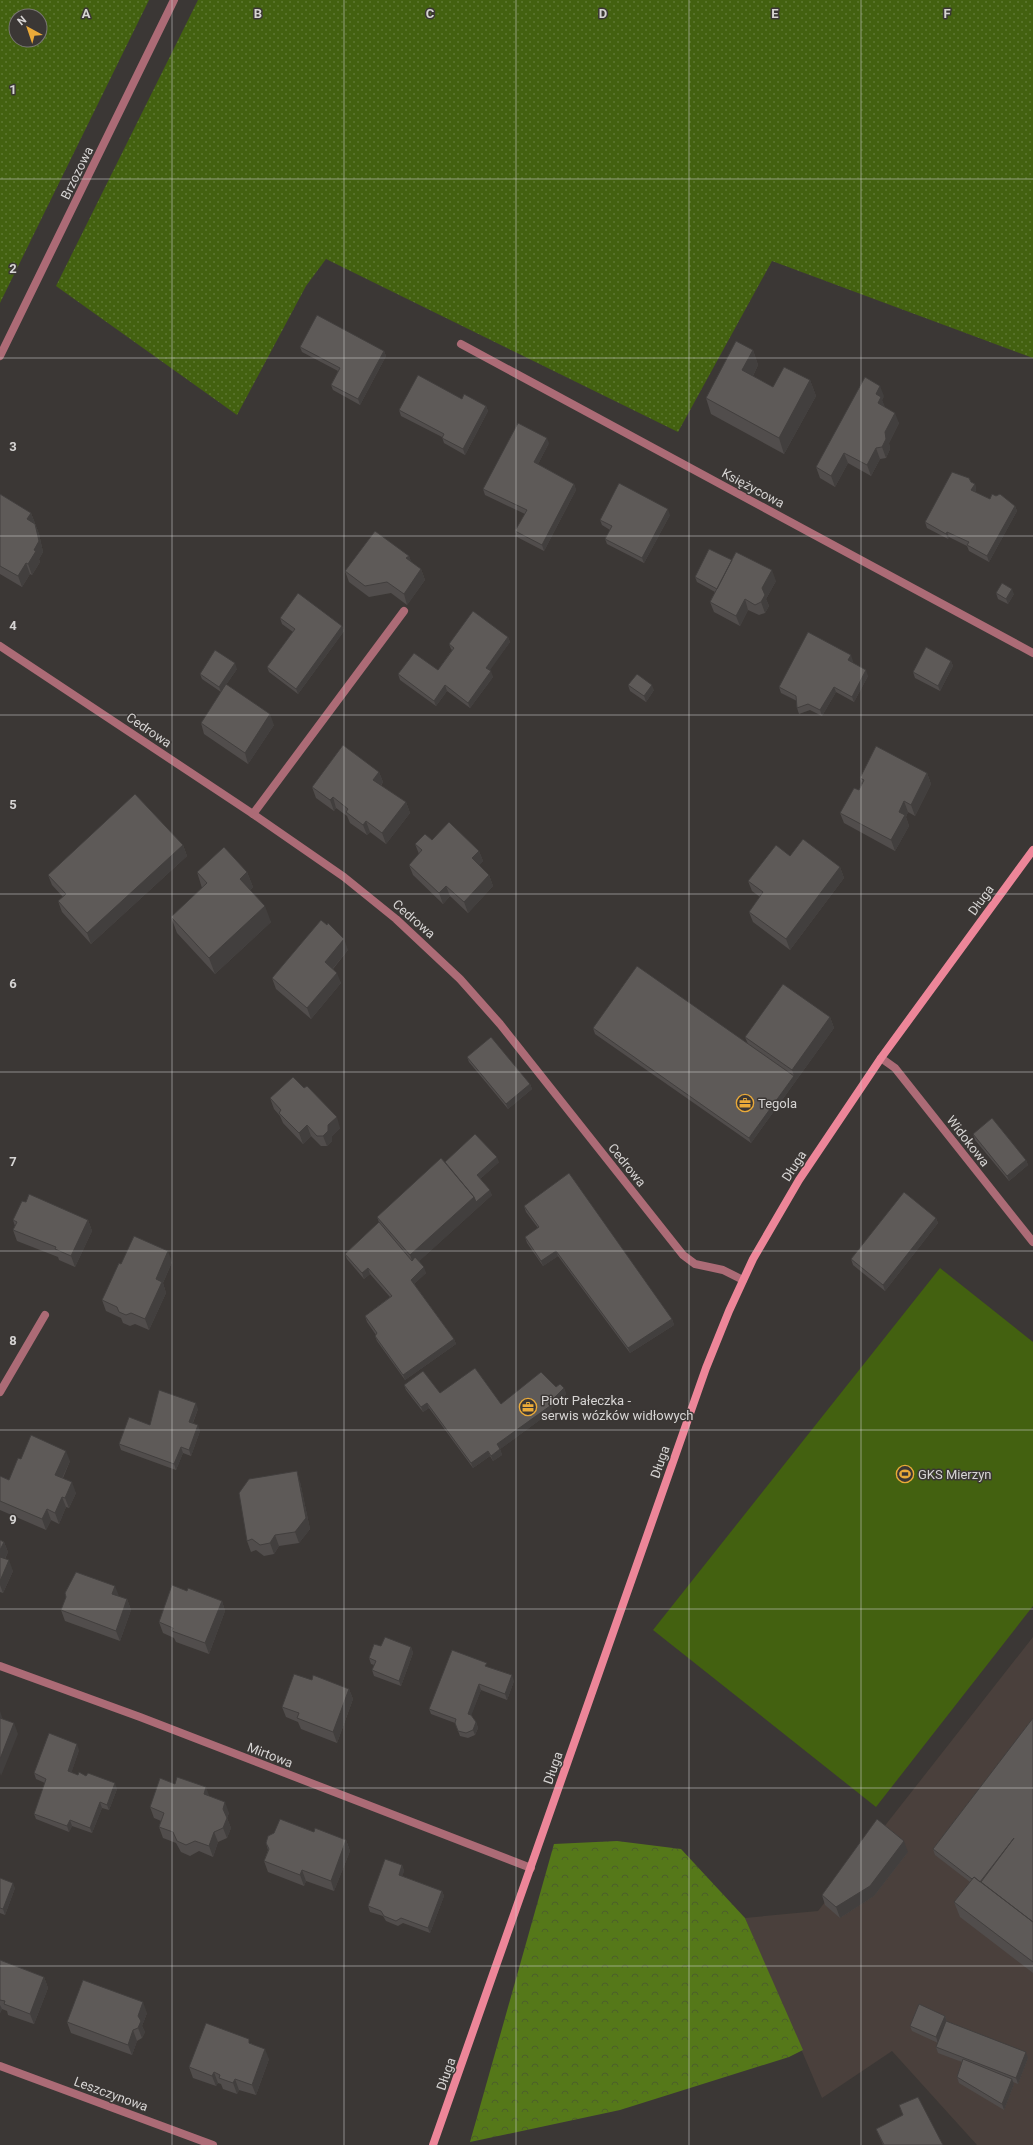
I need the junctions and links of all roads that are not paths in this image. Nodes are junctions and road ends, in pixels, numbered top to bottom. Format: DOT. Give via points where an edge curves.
graph roads {
  1 [pos="174,0"];
  2 [pos="461,344"];
  3 [pos="0,356"];
  4 [pos="404,611"];
  5 [pos="0,646"];
  6 [pos="1033,653"];
  7 [pos="253,814"];
  8 [pos="1033,850"];
  9 [pos="881,1058"];
  10 [pos="1033,1242"];
  11 [pos="743,1280"];
  12 [pos="45,1315"];
  13 [pos="0,1392"];
  14 [pos="0,1666"];
  15 [pos="531,1868"];
  16 [pos="0,2066"];
  17 [pos="213,2145"];
  18 [pos="433,2145"];
  1 -- 3 [label="street, Brzozowa"];
  2 -- 6 [label="street, Księżycowa"];
  4 -- 7 [label="street"];
  5 -- 7 [label="street, Cedrowa"];
  7 -- 11 [label="street, Cedrowa" via="344,877 432,951 500,1024 683,1255 695,1264 723,1270"];
  8 -- 9 [label="street, Długa"];
  9 -- 10 [label="street, Widokowa" via="895,1068"];
  9 -- 11 [label="street, Długa" via="799,1180"];
  11 -- 15 [label="street, Długa" via="706,1368"];
  12 -- 13 [label="street"];
  14 -- 15 [label="street, Mirtowa" via="140,1717"];
  15 -- 18 [label="street, Długa"];
  16 -- 17 [label="street, Leszczynowa"];
}
